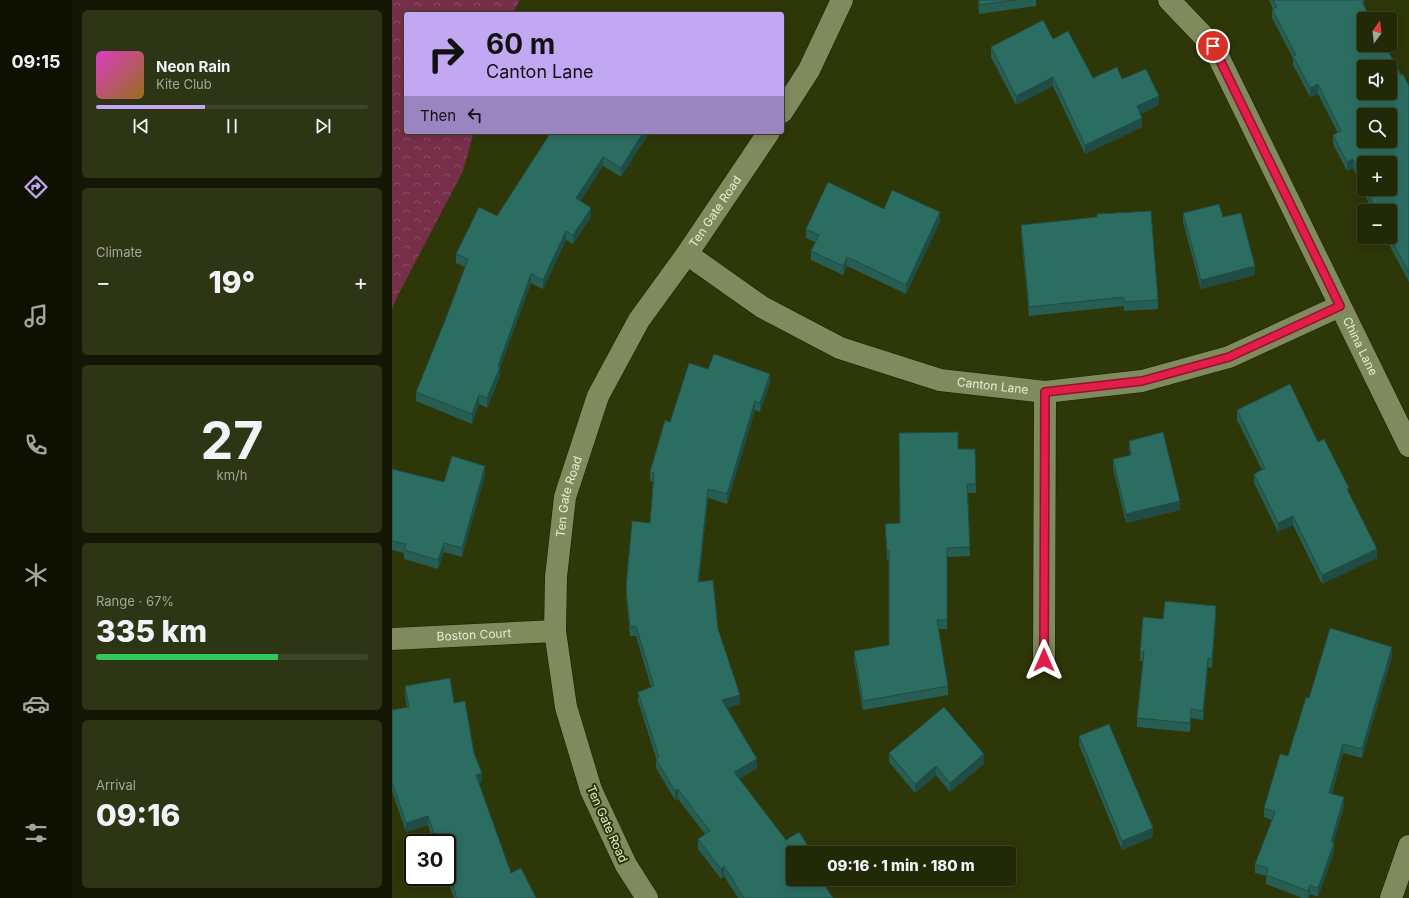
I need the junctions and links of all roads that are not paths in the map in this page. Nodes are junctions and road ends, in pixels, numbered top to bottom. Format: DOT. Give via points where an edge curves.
graph roads {
  1 [pos="842,0"];
  2 [pos="1169,0"];
  3 [pos="784,109"];
  4 [pos="768,134"];
  5 [pos="687,254"];
  6 [pos="1340,306"];
  7 [pos="1045,392"];
  8 [pos="1409,446"];
  9 [pos="555,631"];
  10 [pos="392,639"];
  11 [pos="1044,660"];
  12 [pos="1409,846"];
  13 [pos="647,898"];
  14 [pos="1391,898"];
  1 -- 3 [label="street" via="809,70"];
  2 -- 6 [label="street, China Lane" via="1213,46"];
  4 -- 5 [label="street, Ten Gate Road"];
  5 -- 7 [label="street, Canton Lane" via="762,307 840,348 940,380"];
  5 -- 9 [label="street, Ten Gate Road" via="639,320 598,396 565,497 556,577"];
  6 -- 7 [label="street, Canton Lane" via="1229,357 1142,381"];
  6 -- 8 [label="street, China Lane"];
  7 -- 11 [label="street"];
  9 -- 10 [label="street, Boston Court"];
  9 -- 13 [label="street, Ten Gate Road" via="566,706 591,790 626,866"];
  12 -- 14 [label="street"];
}
